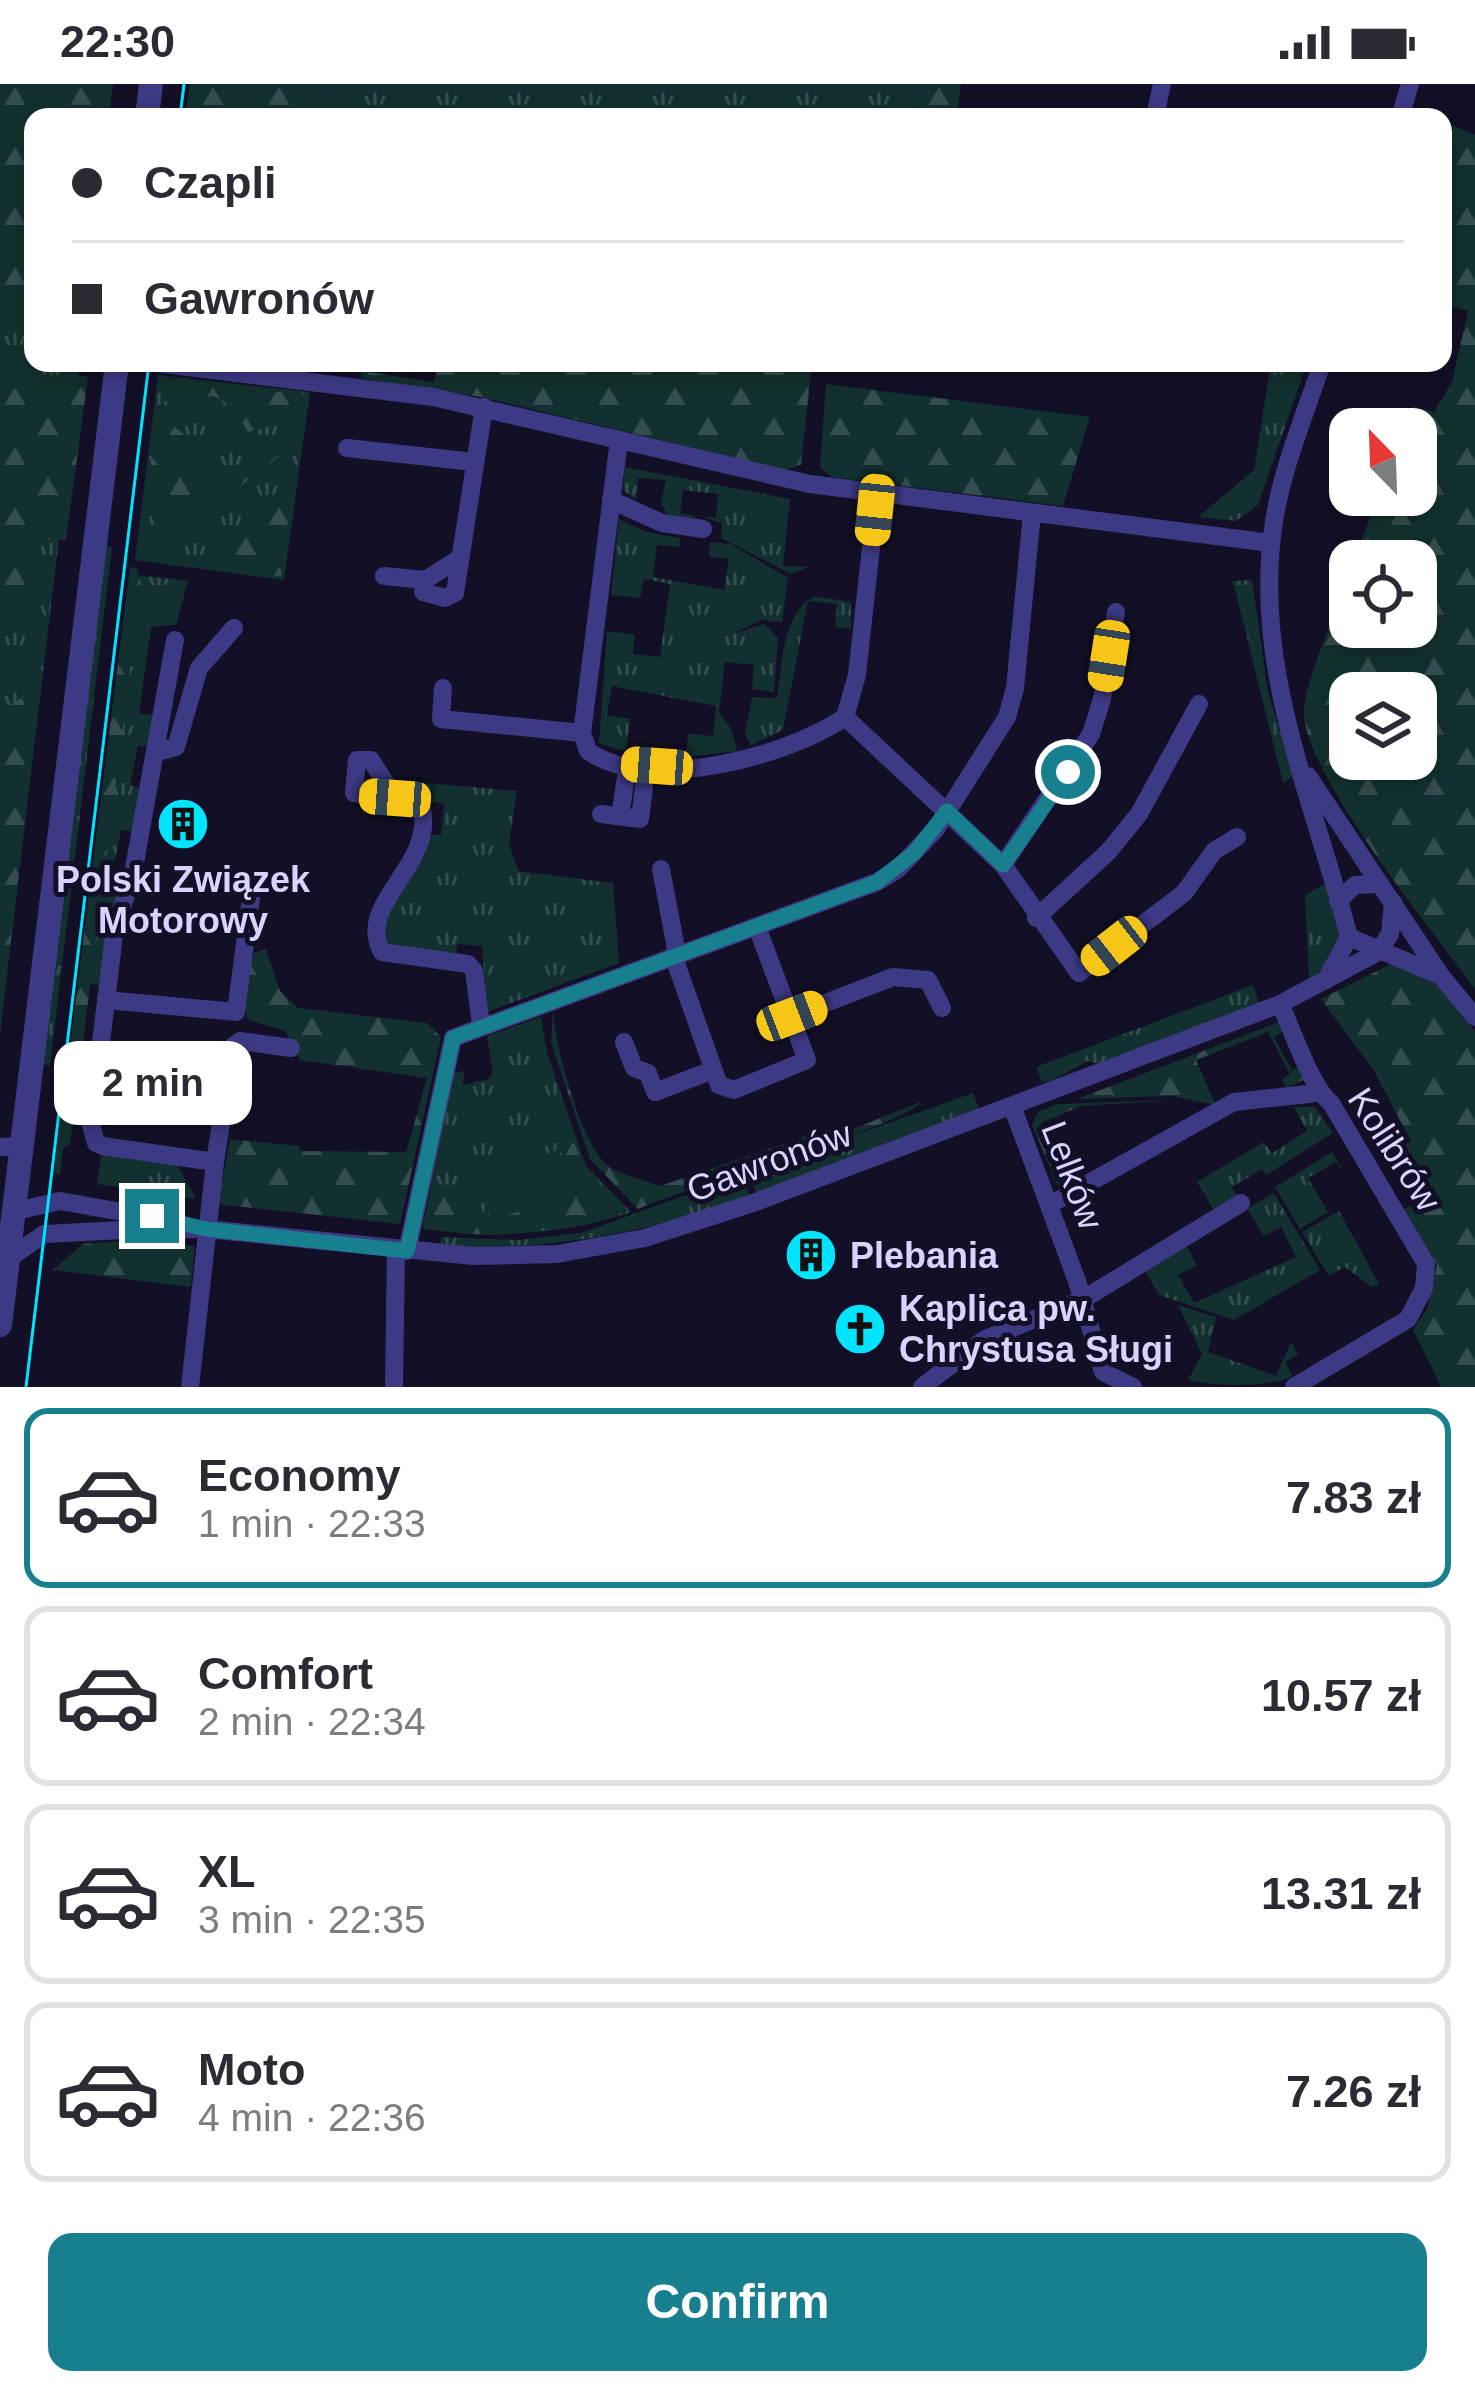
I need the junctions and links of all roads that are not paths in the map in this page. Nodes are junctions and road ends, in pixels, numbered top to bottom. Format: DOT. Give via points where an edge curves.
graph roads {
  1 [pos="115,372"];
  2 [pos="236,372"];
  3 [pos="357,372"];
  4 [pos="1319,372"];
  5 [pos="353,385"];
  6 [pos="484,406"];
  7 [pos="619,440"];
  8 [pos="347,448"];
  9 [pos="474,462"];
  10 [pos="877,494"];
  11 [pos="611,500"];
  12 [pos="1032,513"];
  13 [pos="703,529"];
  14 [pos="1271,543"];
  15 [pos="460,558"];
  16 [pos="384,576"];
  17 [pos="425,580"];
  18 [pos="1116,612"];
  19 [pos="234,628"];
  20 [pos="204,662"];
  21 [pos="443,688"];
  22 [pos="1199,704"];
  23 [pos="845,717"];
  24 [pos="582,733"];
  25 [pos="158,752"];
  26 [pos="1299,762"];
  27 [pos="628,764"];
  28 [pos="644,787"];
  29 [pos="395,798"];
  30 [pos="947,811"];
  31 [pos="1237,837"];
  32 [pos="1003,865"];
  33 [pos="661,869"];
  34 [pos="254,883"];
  35 [pos="1379,884"];
  36 [pos="1338,901"];
  37 [pos="1393,902"];
  38 [pos="1036,919"];
  39 [pos="757,927"];
  40 [pos="1349,937"];
  41 [pos="1378,952"];
  42 [pos="675,955"];
  43 [pos="1441,976"];
  44 [pos="1326,980"];
  45 [pos="106,1000"];
  46 [pos="1280,1004"];
  47 [pos="942,1008"];
  48 [pos="792,1016"];
  49 [pos="1475,1018"];
  50 [pos="481,1025"];
  51 [pos="624,1042"];
  52 [pos="291,1048"];
  53 [pos="713,1070"];
  54 [pos="655,1092"];
  55 [pos="1317,1093"];
  56 [pos="1012,1106"];
  57 [pos="663,1113"];
  58 [pos="9,1146"];
  59 [pos="215,1162"];
  60 [pos="1241,1203"];
  61 [pos="1051,1204"];
  62 [pos="13,1205"];
  63 [pos="44,1234"];
  64 [pos="207,1237"];
  65 [pos="401,1250"];
  66 [pos="8,1259"];
  67 [pos="1082,1300"];
  68 [pos="0,1325"];
  69 [pos="1100,1379"];
  70 [pos="190,1387"];
  71 [pos="394,1387"];
  72 [pos="922,1387"];
  73 [pos="1132,1387"];
  74 [pos="1294,1387"];
  1 -- 58 [label="street"];
  2 -- 5 [label="street"];
  3 -- 5 [label="street"];
  4 -- 14 [label="street"];
  5 -- 6 [label="street"];
  6 -- 7 [label="street"];
  6 -- 9 [label="street"];
  7 -- 10 [label="street"];
  7 -- 11 [label="street"];
  8 -- 9 [label="street"];
  9 -- 15 [label="street"];
  10 -- 12 [label="street"];
  10 -- 23 [label="street"];
  11 -- 13 [label="street" via="662,523"];
  11 -- 24 [label="street"];
  12 -- 14 [label="street"];
  12 -- 30 [label="street" via="1012,702"];
  14 -- 26 [label="street" via="1271,645"];
  15 -- 17 [label="street"];
  15 -- 17 [label="street" via="450,597 427,595"];
  16 -- 17 [label="street"];
  18 -- 32 [label="street" via="1091,734"];
  19 -- 20 [label="street"];
  20 -- 25 [label="street" via="176,747"];
  20 -- 25 [label="street" via="174,644"];
  21 -- 24 [label="street" via="441,719"];
  22 -- 38 [label="street" via="1139,814"];
  23 -- 27 [label="street" via="718,768"];
  23 -- 30 [label="street"];
  24 -- 27 [label="street" via="588,751"];
  25 -- 45 [label="street"];
  26 -- 35 [label="street"];
  26 -- 36 [label="street"];
  27 -- 28 [label="street" via="611,815 640,819"];
  29 -- 50 [label="street" via="422,809 426,826 417,858 380,910 377,944 382,952 468,964"];
  30 -- 32 [label="street"];
  30 -- 39 [label="street" via="877,882"];
  31 -- 38 [label="street" via="1214,851 1184,892 1079,973"];
  32 -- 38 [label="street"];
  33 -- 42 [label="street"];
  34 -- 45 [label="street" via="236,1012"];
  35 -- 36 [label="street" via="1355,885"];
  35 -- 37 [label="street"];
  36 -- 40 [label="street"];
  37 -- 41 [label="street" via="1390,934"];
  37 -- 43 [label="street"];
  39 -- 42 [label="street"];
  39 -- 48 [label="street"];
  40 -- 41 [label="street"];
  40 -- 44 [label="street"];
  41 -- 43 [label="street"];
  41 -- 44 [label="street, Gawronów"];
  42 -- 50 [label="street"];
  42 -- 53 [label="street"];
  43 -- 49 [label="street"];
  44 -- 46 [label="street, Gawronów"];
  45 -- 59 [label="street" via="91,1125 96,1142"];
  46 -- 55 [label="street, Kolibrów"];
  46 -- 56 [label="street, Gawronów"];
  47 -- 48 [label="street" via="928,980 908,976"];
  48 -- 53 [label="street" via="807,1060 801,1066 725,1090"];
  50 -- 65 [label="street" via="453,1038"];
  51 -- 54 [label="street"];
  52 -- 59 [label="street" via="236,1042"];
  53 -- 54 [label="street"];
  54 -- 57 [label="street"];
  55 -- 61 [label="street, Kolibrów" via="1234,1102"];
  55 -- 74 [label="street, Kolibrów" via="1331,1103 1426,1264 1408,1319"];
  56 -- 61 [label="street, Lelków"];
  56 -- 65 [label="street, Gawronów" via="645,1238 514,1256"];
  58 -- 62 [label="street"];
  59 -- 64 [label="street"];
  60 -- 67 [label="street"];
  61 -- 67 [label="street, Lelków"];
  62 -- 63 [label="street"];
  62 -- 64 [label="street, Gawronów" via="49,1201"];
  62 -- 66 [label="street"];
  63 -- 64 [label="street, Gawronów"];
  63 -- 66 [label="street"];
  64 -- 65 [label="street, Gawronów"];
  64 -- 70 [label="street"];
  65 -- 71 [label="street"];
  66 -- 68 [label="street"];
  67 -- 69 [label="street, Lelków"];
  67 -- 72 [label="street" via="985,1339"];
  69 -- 73 [label="street, Lelków"];
}
